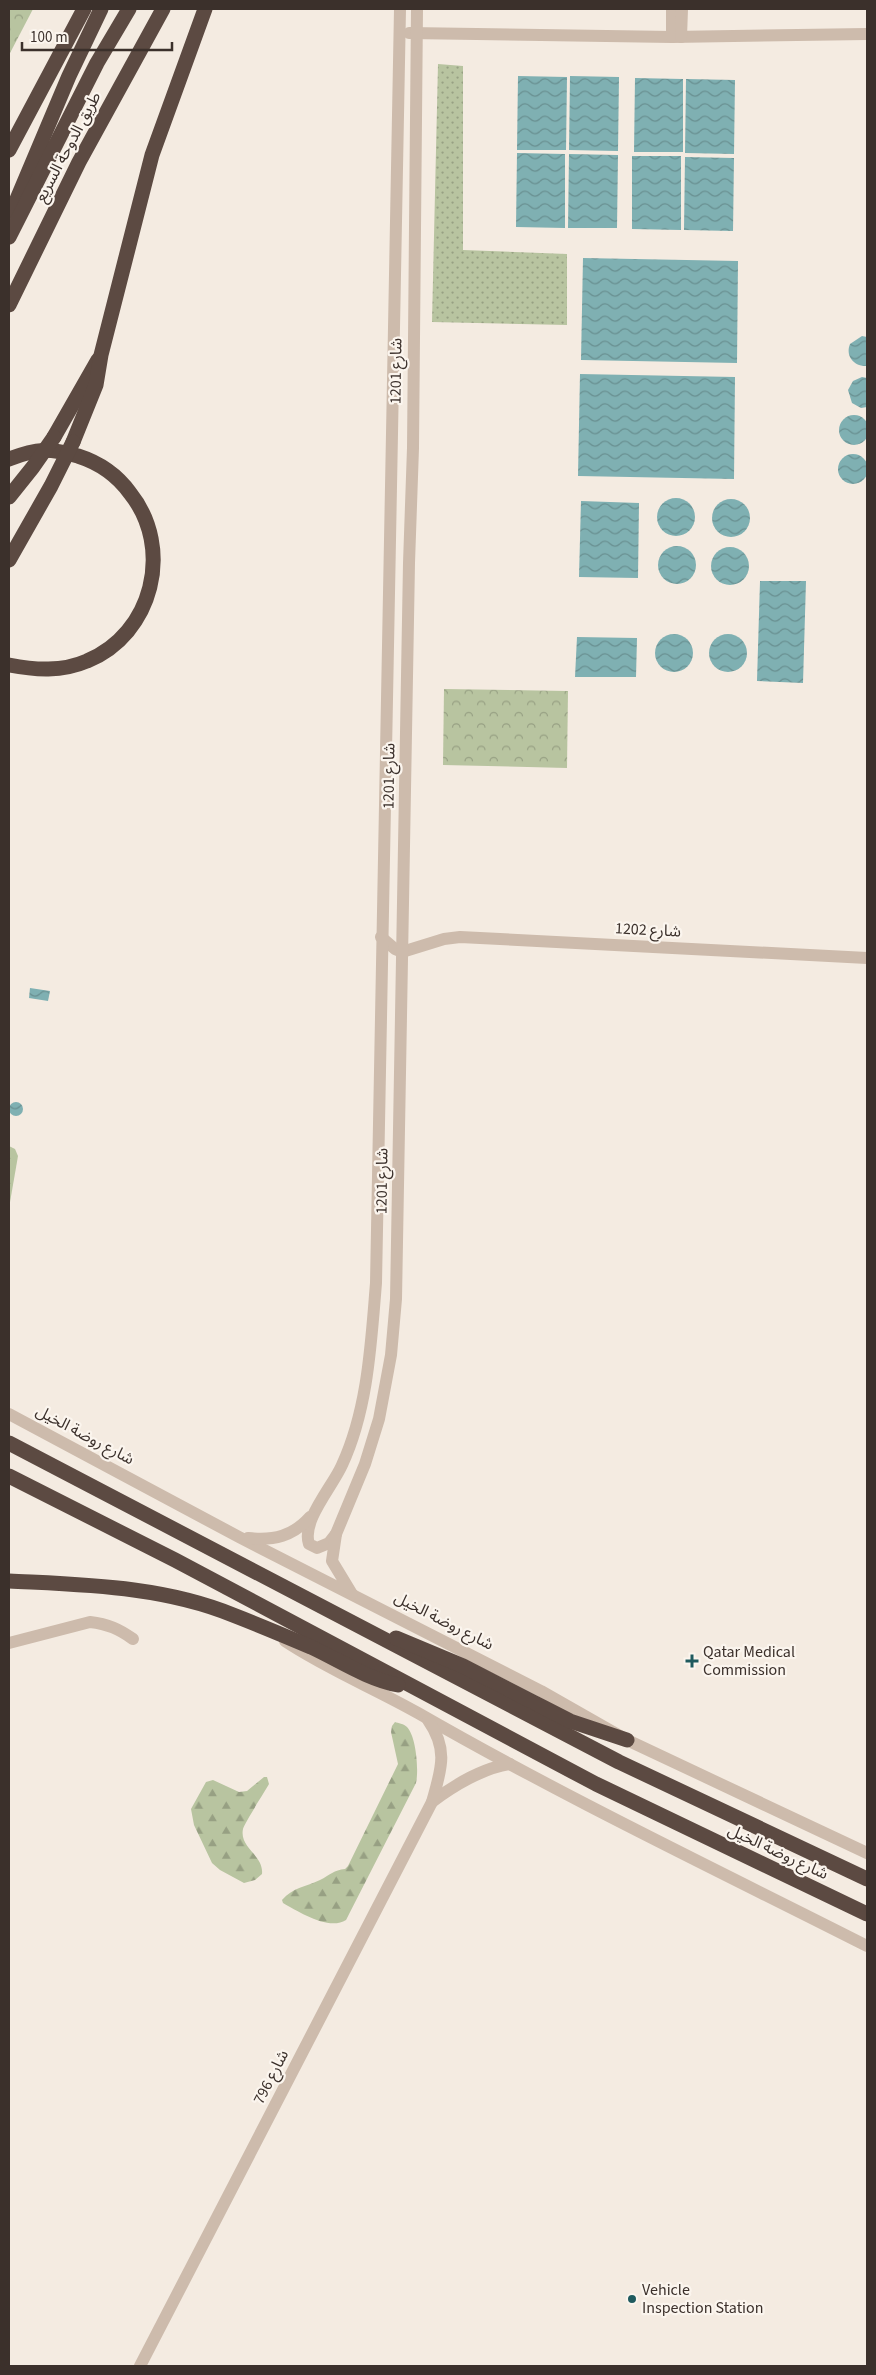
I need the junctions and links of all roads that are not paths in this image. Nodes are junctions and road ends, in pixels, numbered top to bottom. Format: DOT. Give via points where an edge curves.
graph roads {
  1 [pos="84,9"];
  2 [pos="101,9"];
  3 [pos="129,9"];
  4 [pos="163,9"];
  5 [pos="205,9"];
  6 [pos="400,9"];
  7 [pos="417,9"];
  8 [pos="672,9"];
  9 [pos="682,9"];
  10 [pos="399,33"];
  11 [pos="418,33"];
  12 [pos="867,34"];
  13 [pos="677,37"];
  14 [pos="9,150"];
  15 [pos="9,218"];
  16 [pos="9,237"];
  17 [pos="9,305"];
  18 [pos="101,355"];
  19 [pos="9,459"];
  20 [pos="9,497"];
  21 [pos="9,560"];
  22 [pos="389,636"];
  23 [pos="407,636"];
  24 [pos="9,664"];
  25 [pos="402,929"];
  26 [pos="381,937"];
  27 [pos="429,943"];
  28 [pos="402,952"];
  29 [pos="867,958"];
  30 [pos="9,1414"];
  31 [pos="9,1443"];
  32 [pos="9,1476"];
  33 [pos="316,1511"];
  34 [pos="336,1534"];
  35 [pos="239,1537"];
  36 [pos="9,1581"];
  37 [pos="40,1583"];
  38 [pos="9,1589"];
  39 [pos="352,1594"];
  40 [pos="358,1627"];
  41 [pos="269,1630"];
  42 [pos="133,1639"];
  43 [pos="9,1643"];
  44 [pos="419,1689"];
  45 [pos="428,1720"];
  46 [pos="627,1740"];
  47 [pos="510,1764"];
  48 [pos="432,1802"];
  49 [pos="867,1853"];
  50 [pos="867,1879"];
  51 [pos="867,1914"];
  52 [pos="867,1946"];
  53 [pos="140,2366"];
  1 -- 14 [label="highway"];
  2 -- 15 [label="highway"];
  3 -- 16 [label="highway, طريق الدوحة السريع" via="97,64"];
  4 -- 17 [label="highway, طريق الدوحة السريع" via="79,162"];
  5 -- 18 [label="highway" via="152,155"];
  6 -- 10 [label="street, شارع 1201"];
  7 -- 11 [label="street, شارع 1201"];
  8 -- 13 [label="street"];
  9 -- 13 [label="street"];
  10 -- 11 [label="street"];
  10 -- 22 [label="street, شارع 1201"];
  11 -- 13 [label="street"];
  11 -- 23 [label="street, شارع 1201" via="413,448"];
  12 -- 13 [label="street"];
  18 -- 20 [label="highway, bridge" via="54,436"];
  18 -- 21 [label="highway, bridge" via="96,385 73,442 52,486"];
  19 -- 24 [label="highway" via="46,449 60,450 107,470 137,500 147,522 154,558 150,588 140,614 131,628 110,648 73,666 54,669"];
  22 -- 23 [label="street"];
  22 -- 26 [label="street, شارع 1201"];
  23 -- 25 [label="street, شارع 1201"];
  25 -- 27 [label="street" via="413,941"];
  25 -- 28 [label="street, شارع 1201"];
  26 -- 28 [label="street"];
  26 -- 33 [label="street, شارع 1201" via="377,1273 370,1355 351,1443 336,1478"];
  27 -- 28 [label="street, شارع 1202"];
  27 -- 29 [label="street, شارع 1202" via="460,937"];
  28 -- 34 [label="street, شارع 1201" via="396,1299 391,1355 379,1420"];
  30 -- 35 [label="street, شارع روضة الخيل"];
  31 -- 40 [label="highway, شارع روضة الخيل"];
  32 -- 44 [label="highway, شارع روضة الخيل"];
  33 -- 34 [label="street, شارع 1201" via="307,1533 310,1544 322,1548"];
  33 -- 35 [label="street, شارع 1201" via="302,1526 282,1537 261,1540"];
  34 -- 39 [label="street, شارع 1201" via="332,1561"];
  35 -- 39 [label="street, شارع روضة الخيل"];
  36 -- 37 [label="highway"];
  37 -- 38 [label="highway"];
  37 -- 41 [label="highway" via="81,1584 193,1601"];
  39 -- 46 [label="street, شارع روضة الخيل" via="541,1691"];
  40 -- 46 [label="highway" via="422,1647 570,1721"];
  40 -- 50 [label="highway, شارع روضة الخيل" via="619,1762"];
  41 -- 44 [label="highway" via="376,1679"];
  41 -- 45 [label="street" via="326,1666"];
  42 -- 43 [label="street" via="118,1628 90,1622"];
  44 -- 51 [label="highway, شارع روضة الخيل" via="610,1792"];
  45 -- 47 [label="street"];
  45 -- 48 [label="street, شارع 796" via="436,1731 442,1756"];
  46 -- 49 [label="street, شارع روضة الخيل"];
  47 -- 48 [label="street, شارع 796" via="486,1770 450,1788"];
  47 -- 52 [label="street"];
  48 -- 53 [label="street, شارع 796"];
}
